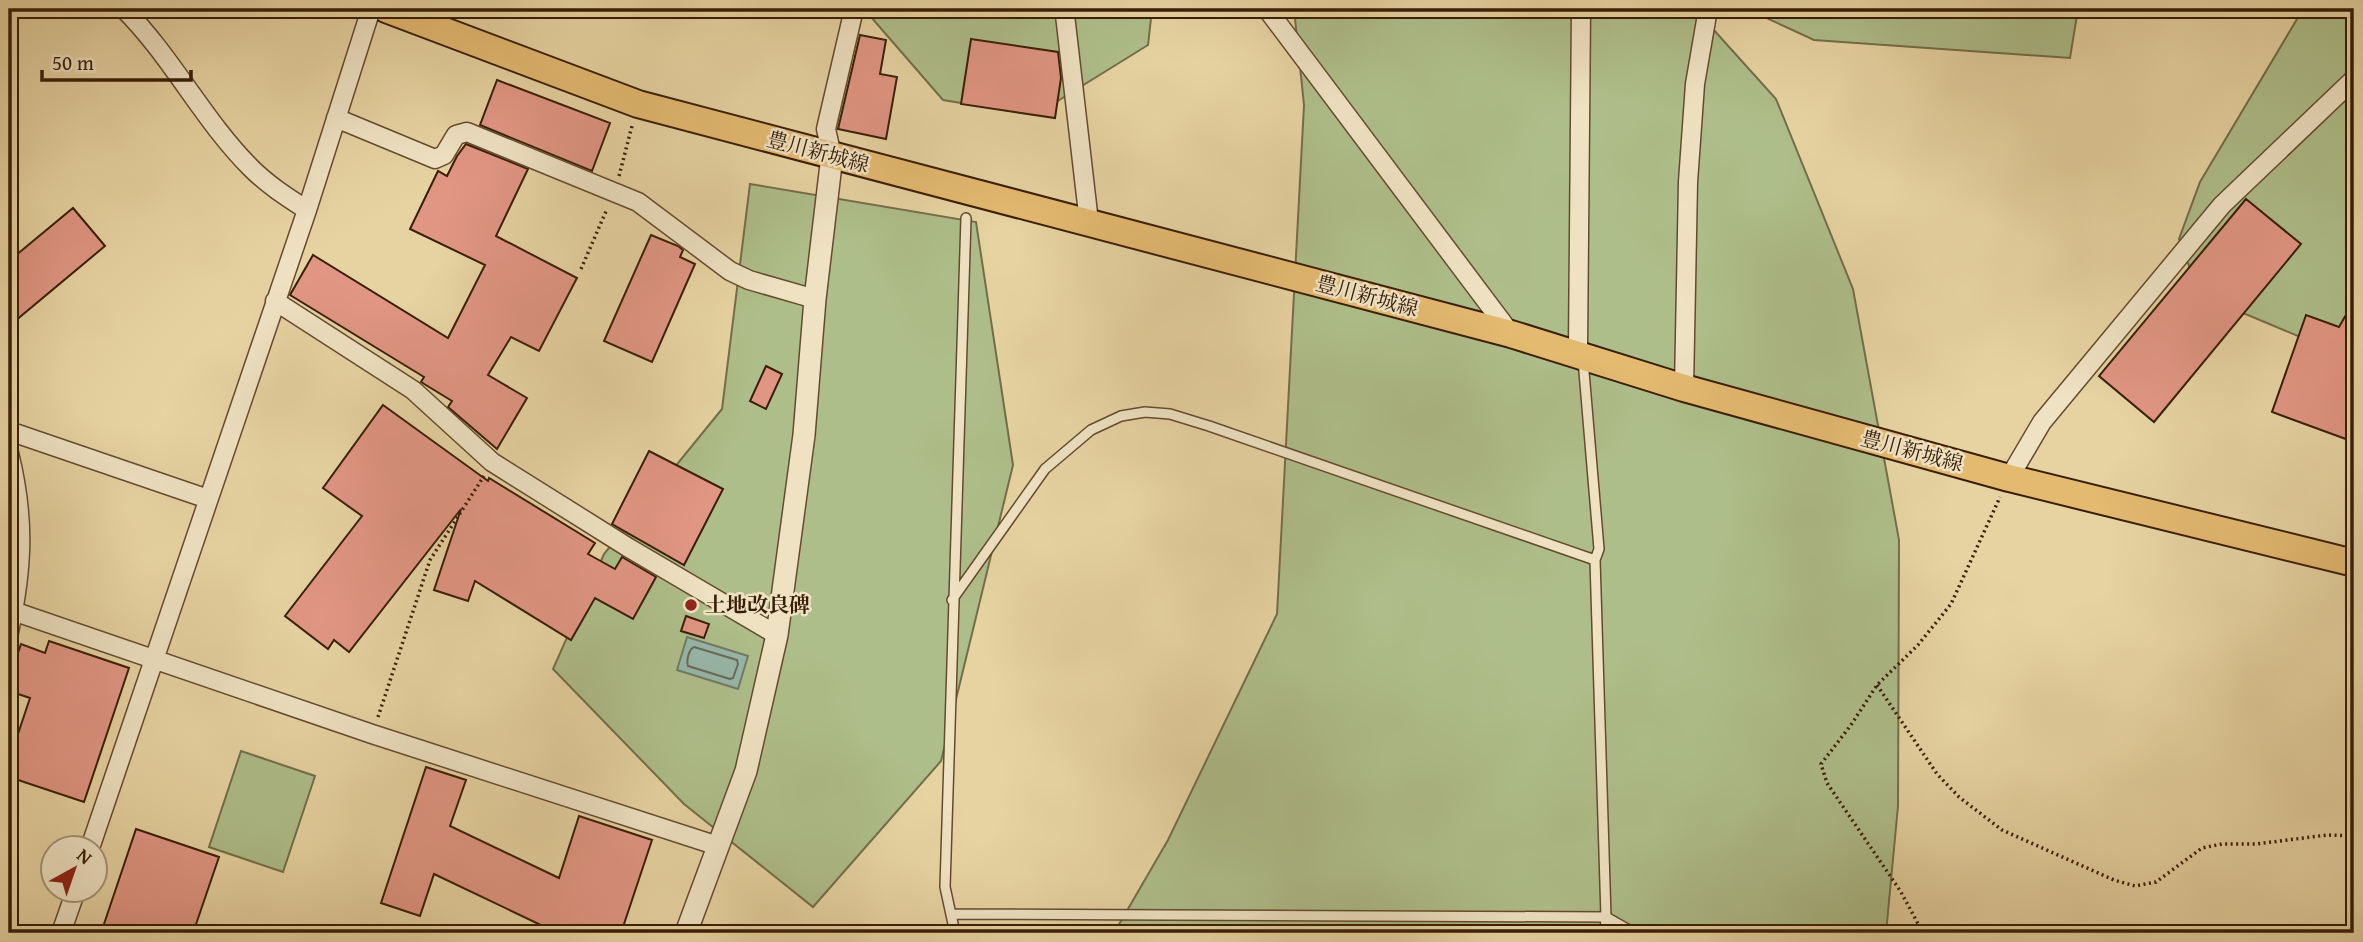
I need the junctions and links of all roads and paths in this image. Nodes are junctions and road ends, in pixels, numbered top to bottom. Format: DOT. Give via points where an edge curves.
graph roads {
  1 [pos="124,9"];
  2 [pos="371,9"];
  3 [pos="386,9"];
  4 [pos="854,9"];
  5 [pos="1067,9"];
  6 [pos="1267,9"];
  7 [pos="1581,9"];
  8 [pos="1708,9"];
  9 [pos="2354,79"];
  10 [pos="336,118"];
  11 [pos="832,156"];
  12 [pos="307,210"];
  13 [pos="966,218"];
  14 [pos="1089,222"];
  15 [pos="815,299"];
  16 [pos="275,301"];
  17 [pos="1511,334"];
  18 [pos="1582,355"];
  19 [pos="1684,388"];
  20 [pos="9,431"];
  21 [pos="9,453"];
  22 [pos="492,462"];
  23 [pos="2009,478"];
  24 [pos="208,499"];
  25 [pos="1595,560"];
  26 [pos="2354,562"];
  27 [pos="952,600"];
  28 [pos="13,611"];
  29 [pos="9,632"];
  30 [pos="777,635"];
  31 [pos="154,659"];
  32 [pos="1877,685"];
  33 [pos="372,734"];
  34 [pos="95,834"];
  35 [pos="2354,836"];
  36 [pos="718,846"];
  37 [pos="71,904"];
  38 [pos="952,914"];
  39 [pos="1606,916"];
  40 [pos="61,933"];
  41 [pos="686,933"];
  42 [pos="955,933"];
  43 [pos="1605,933"];
  44 [pos="1634,933"];
  45 [pos="1923,933"];
  1 -- 12 [label="street" via="234,149 272,187"];
  2 -- 10 [label="street"];
  3 -- 11 [label="main road, 豊川新城線" via="638,104"];
  4 -- 11 [label="street" via="826,129"];
  5 -- 14 [label="street"];
  6 -- 17 [label="street"];
  7 -- 18 [label="street" via="1578,348"];
  8 -- 19 [label="street" via="1695,84 1688,182"];
  9 -- 23 [label="street" via="2222,205 2042,422"];
  10 -- 12 [label="street"];
  10 -- 15 [label="street" via="435,159 444,155 456,135 467,132 638,202 730,271"];
  11 -- 14 [label="main road, 豊川新城線"];
  11 -- 15 [label="street"];
  12 -- 16 [label="street"];
  13 -- 27 [label="lane"];
  14 -- 17 [label="main road, 豊川新城線"];
  15 -- 30 [label="street" via="804,435"];
  16 -- 22 [label="street" via="413,390"];
  16 -- 24 [label="street"];
  17 -- 18 [label="main road, 豊川新城線"];
  18 -- 19 [label="main road, 豊川新城線"];
  18 -- 25 [label="lane" via="1600,549"];
  19 -- 23 [label="main road, 豊川新城線"];
  20 -- 24 [label="street"];
  21 -- 28 [label="street" via="21,523"];
  22 -- 30 [label="street"];
  22 -- 33 [label="path" via="429,560"];
  23 -- 26 [label="main road, 豊川新城線"];
  23 -- 32 [label="path" via="1951,604"];
  24 -- 31 [label="street"];
  25 -- 27 [label="lane" via="1209,426 1170,414 1144,412 1121,416 1091,430 1045,469"];
  25 -- 39 [label="lane"];
  27 -- 38 [label="lane" via="945,887"];
  28 -- 29 [label="street"];
  28 -- 31 [label="street"];
  30 -- 36 [label="street" via="746,771"];
  31 -- 33 [label="street"];
  31 -- 34 [label="street"];
  32 -- 35 [label="path" via="1937,774 1959,797 2002,830 2113,880 2135,886 2156,881 2202,848 2222,844"];
  32 -- 45 [label="path" via="1821,764 1827,783 1901,892"];
  33 -- 36 [label="street"];
  36 -- 41 [label="street"];
  37 -- 40 [label="street"];
  38 -- 39 [label="lane"];
  38 -- 42 [label="lane"];
  39 -- 43 [label="lane"];
  39 -- 44 [label="lane"];
}
